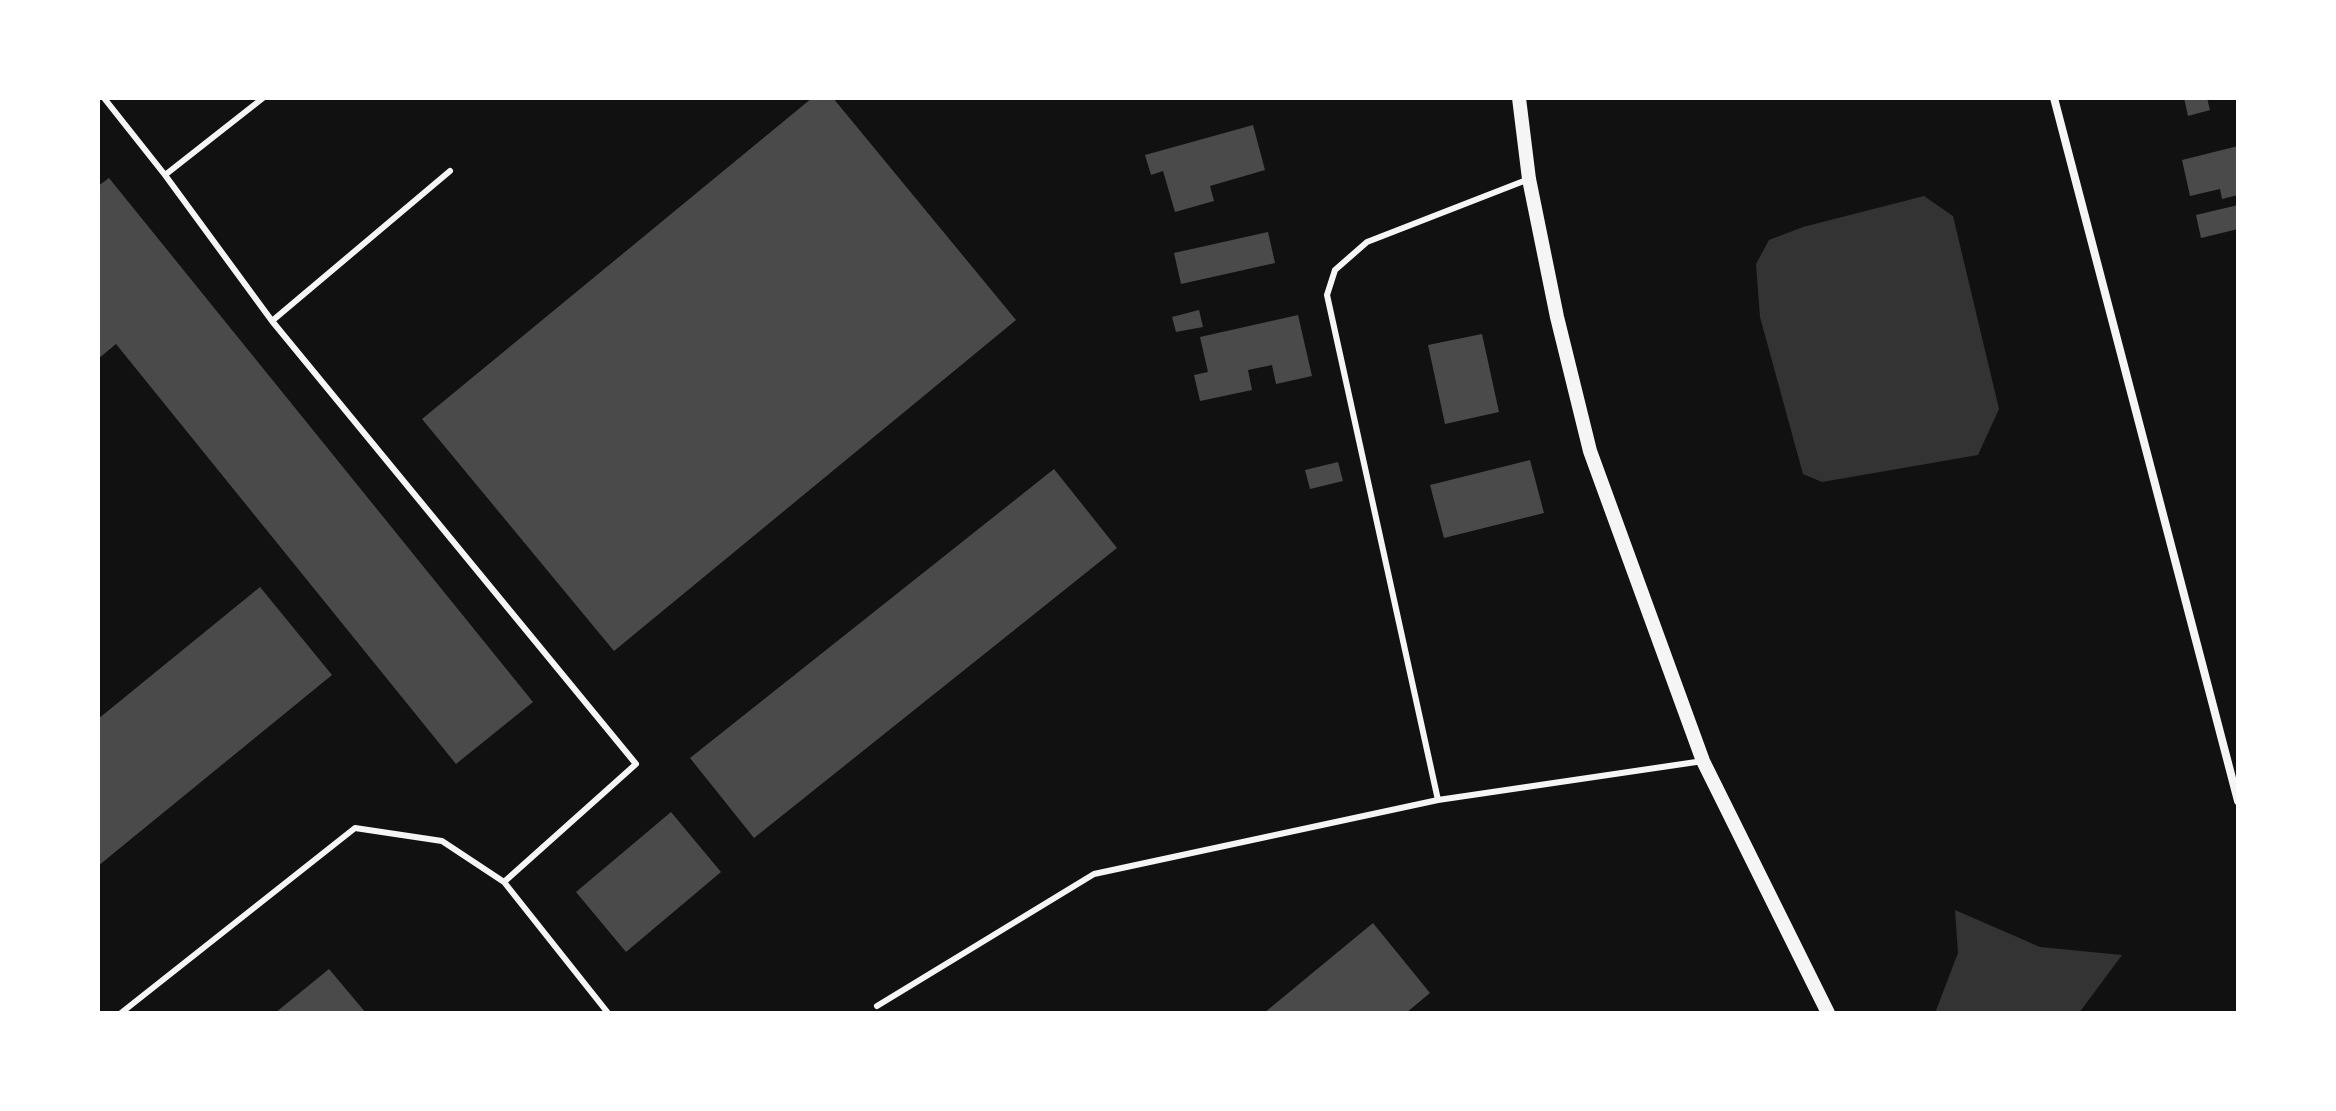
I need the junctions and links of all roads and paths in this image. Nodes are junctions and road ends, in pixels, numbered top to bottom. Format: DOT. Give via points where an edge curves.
graph roads {
  1 [pos="104,98"];
  2 [pos="263,98"];
  3 [pos="1519,98"];
  4 [pos="2054,98"];
  5 [pos="450,171"];
  6 [pos="165,175"];
  7 [pos="1529,179"];
  8 [pos="272,321"];
  9 [pos="1703,761"];
  10 [pos="1438,800"];
  11 [pos="2238,801"];
  12 [pos="504,882"];
  13 [pos="877,1006"];
  14 [pos="121,1013"];
  15 [pos="608,1013"];
  16 [pos="1828,1013"];
  1 -- 6 [label="lane"];
  2 -- 6 [label="lane"];
  3 -- 7 [label="street"];
  4 -- 11 [label="street"];
  5 -- 8 [label="lane"];
  6 -- 8 [label="lane"];
  7 -- 9 [label="street" via="1590,451"];
  7 -- 10 [label="lane" via="1367,242 1335,270 1327,295"];
  8 -- 12 [label="lane" via="636,764"];
  9 -- 10 [label="lane"];
  9 -- 16 [label="street"];
  10 -- 13 [label="lane" via="1094,874"];
  12 -- 14 [label="lane" via="442,841 355,828"];
  12 -- 15 [label="lane"];
}
